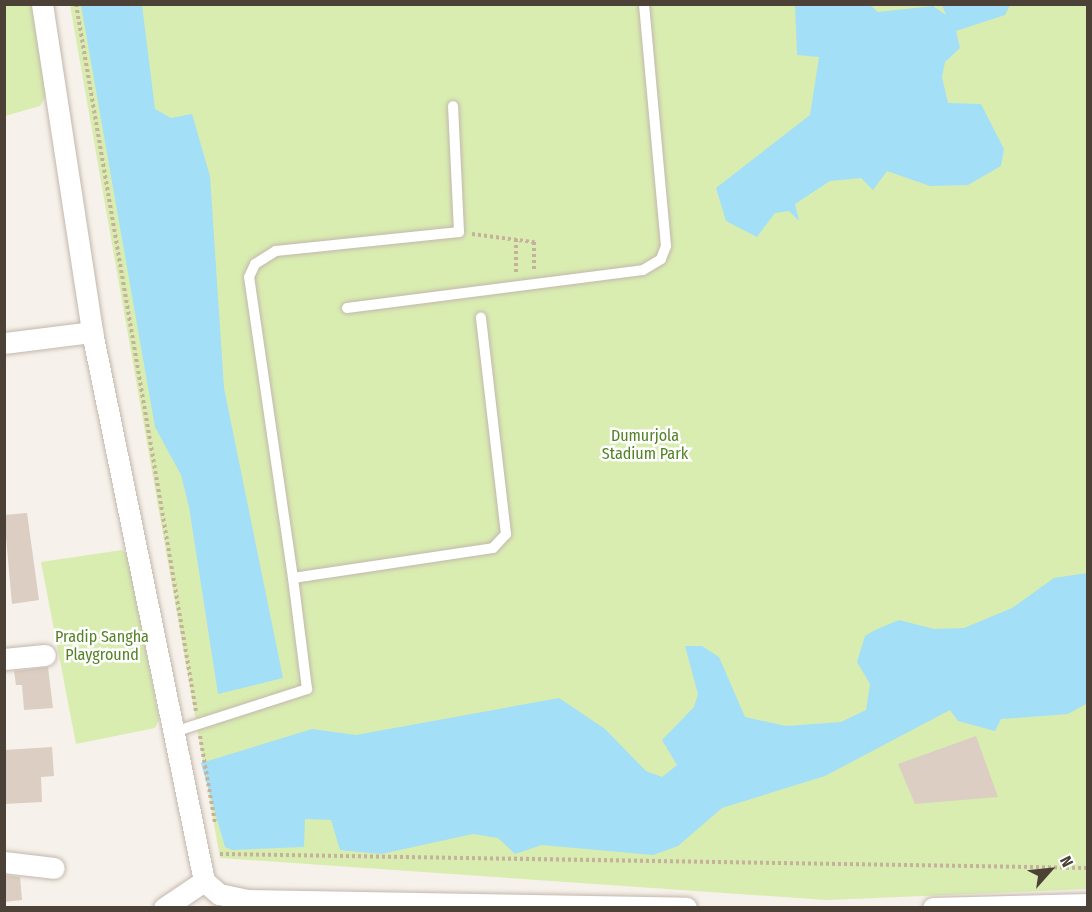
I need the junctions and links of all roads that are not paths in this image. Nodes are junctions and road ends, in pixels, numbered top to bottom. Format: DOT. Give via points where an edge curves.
graph roads {
  1 [pos="42,4"];
  2 [pos="644,4"];
  3 [pos="453,105"];
  4 [pos="347,308"];
  5 [pos="481,317"];
  6 [pos="92,332"];
  7 [pos="4,343"];
  8 [pos="293,578"];
  9 [pos="45,654"];
  10 [pos="4,659"];
  11 [pos="174,732"];
  12 [pos="4,862"];
  13 [pos="54,868"];
  14 [pos="204,881"];
  15 [pos="1088,904"];
  16 [pos="164,908"];
  17 [pos="686,908"];
  18 [pos="933,908"];
  1 -- 6 [label="street"];
  2 -- 4 [label="lane" via="666,246 661,260 643,270"];
  3 -- 8 [label="lane" via="459,232 276,251 255,264 249,276"];
  5 -- 8 [label="lane" via="506,534 493,548"];
  6 -- 7 [label="street"];
  6 -- 11 [label="street"];
  8 -- 11 [label="lane" via="307,689"];
  9 -- 10 [label="street"];
  11 -- 14 [label="street"];
  12 -- 13 [label="street"];
  14 -- 16 [label="street"];
  14 -- 17 [label="street" via="219,894 247,900"];
  15 -- 18 [label="street"];
}
